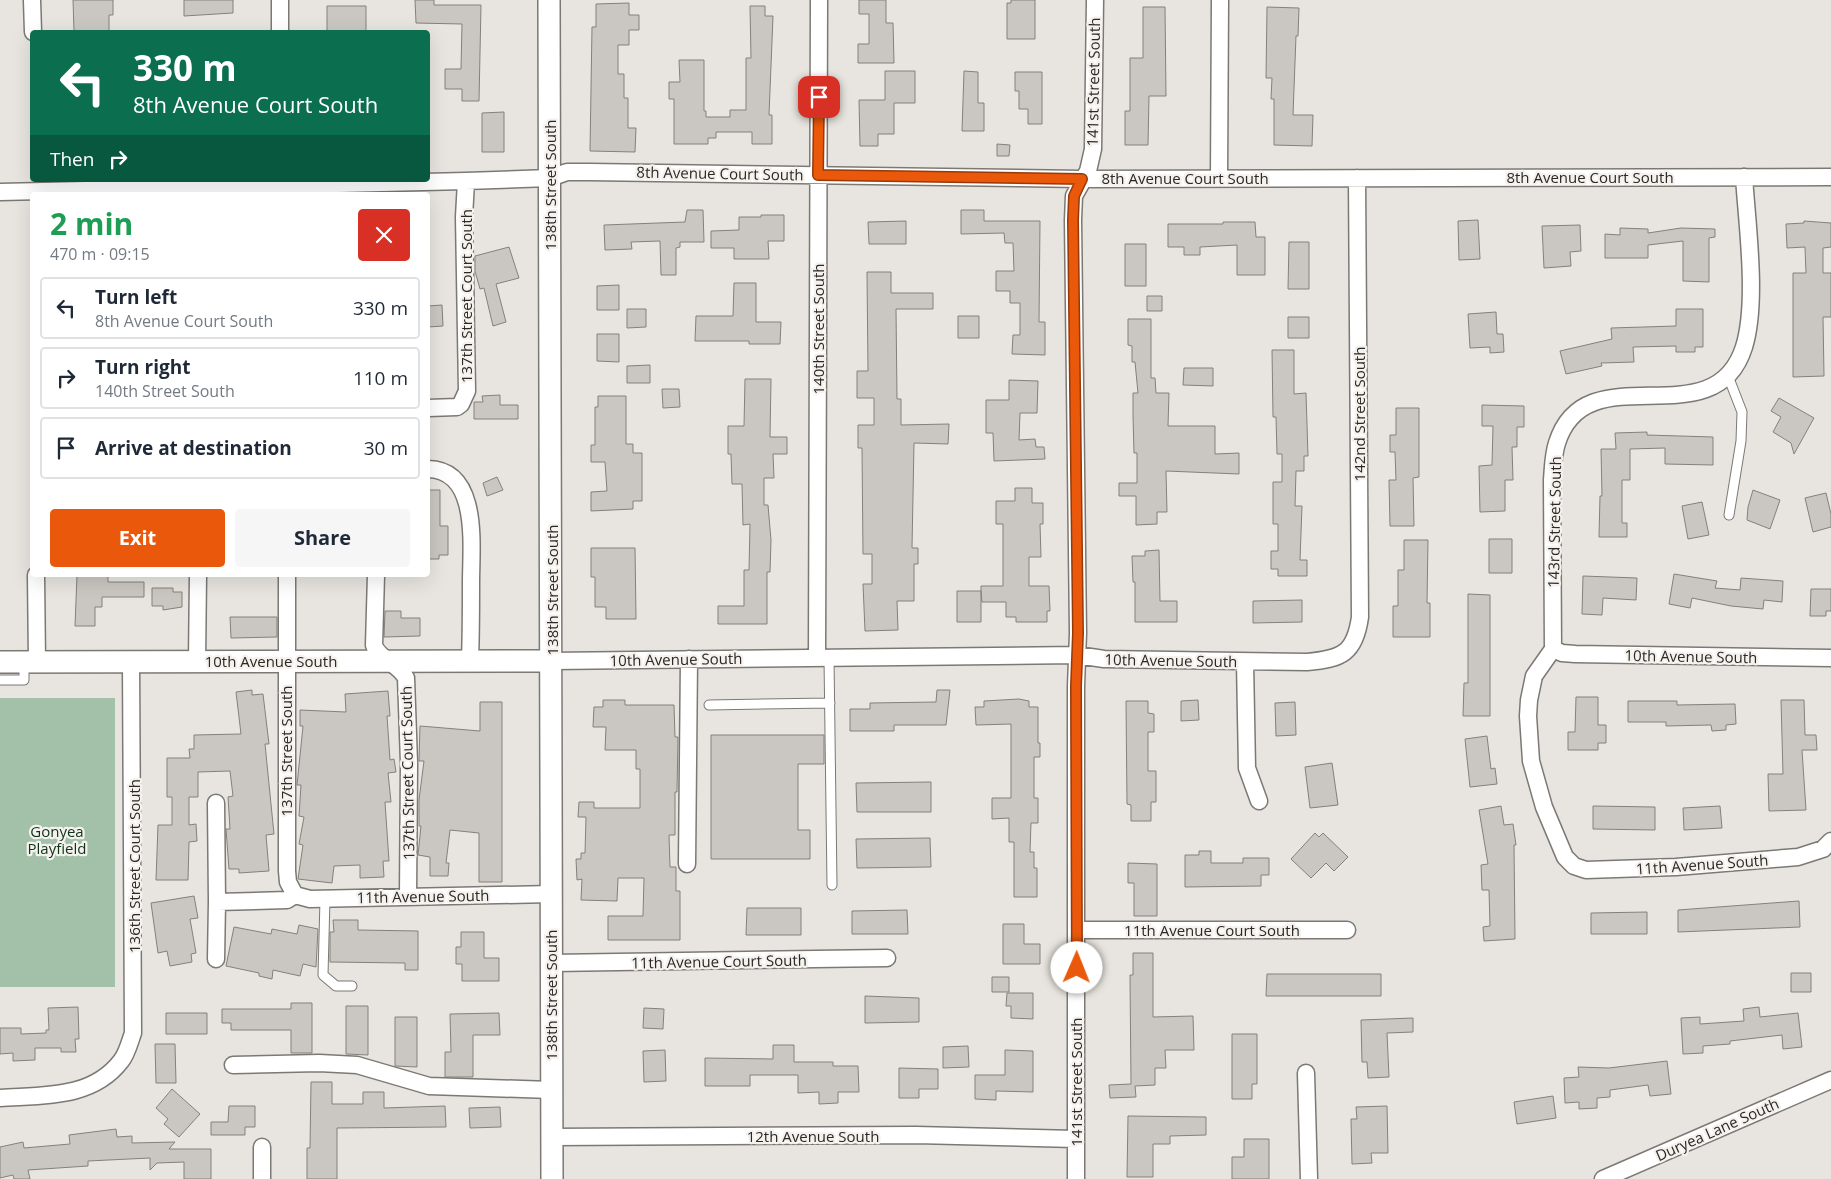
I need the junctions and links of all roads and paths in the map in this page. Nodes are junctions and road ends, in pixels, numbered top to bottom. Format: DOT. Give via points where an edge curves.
graph roads {
  1 [pos="32,0"];
  2 [pos="280,0"];
  3 [pos="549,0"];
  4 [pos="819,0"];
  5 [pos="1095,0"];
  6 [pos="1220,0"];
  7 [pos="33,30"];
  8 [pos="280,30"];
  9 [pos="818,175"];
  10 [pos="1744,177"];
  11 [pos="1831,177"];
  12 [pos="550,178"];
  13 [pos="1219,178"];
  14 [pos="1356,178"];
  15 [pos="1082,179"];
  16 [pos="466,181"];
  17 [pos="280,187"];
  18 [pos="33,189"];
  19 [pos="355,190"];
  20 [pos="0,192"];
  21 [pos="1728,376"];
  22 [pos="430,408"];
  23 [pos="430,469"];
  24 [pos="1729,515"];
  25 [pos="36,577"];
  26 [pos="198,577"];
  27 [pos="287,577"];
  28 [pos="376,577"];
  29 [pos="1552,648"];
  30 [pos="1349,649"];
  31 [pos="1077,655"];
  32 [pos="823,658"];
  33 [pos="1831,658"];
  34 [pos="689,659"];
  35 [pos="388,660"];
  36 [pos="470,660"];
  37 [pos="197,661"];
  38 [pos="287,661"];
  39 [pos="552,661"];
  40 [pos="0,662"];
  41 [pos="31,662"];
  42 [pos="131,662"];
  43 [pos="1244,662"];
  44 [pos="0,680"];
  45 [pos="830,703"];
  46 [pos="710,704"];
  47 [pos="1259,801"];
  48 [pos="216,803"];
  49 [pos="1830,842"];
  50 [pos="687,864"];
  51 [pos="832,885"];
  52 [pos="295,894"];
  53 [pos="551,894"];
  54 [pos="408,896"];
  55 [pos="325,899"];
  56 [pos="217,902"];
  57 [pos="1078,930"];
  58 [pos="1347,930"];
  59 [pos="887,958"];
  60 [pos="216,959"];
  61 [pos="552,963"];
  62 [pos="352,986"];
  63 [pos="233,1065"];
  64 [pos="1306,1074"];
  65 [pos="1831,1080"];
  66 [pos="551,1090"];
  67 [pos="0,1098"];
  68 [pos="552,1137"];
  69 [pos="1075,1139"];
  70 [pos="262,1147"];
  71 [pos="262,1179"];
  72 [pos="552,1179"];
  73 [pos="1076,1179"];
  74 [pos="1309,1179"];
  75 [pos="1603,1179"];
  1 -- 7 [label="street"];
  2 -- 8 [label="street"];
  3 -- 12 [label="street, 138th Street South"];
  4 -- 9 [label="street, 140th Street South"];
  5 -- 15 [label="street, 141st Street South" via="1093,149 1088,171"];
  6 -- 13 [label="street"];
  9 -- 12 [label="street, 8th Avenue Court South" via="567,172"];
  9 -- 15 [label="street, 8th Avenue Court South"];
  9 -- 32 [label="street, 140th Street South"];
  10 -- 11 [label="street, 8th Avenue Court South"];
  10 -- 14 [label="street, 8th Avenue Court South"];
  10 -- 21 [label="street, 143rd Street South" via="1749,246 1749,316 1744,348"];
  12 -- 16 [label="street, 8th Avenue Court South"];
  12 -- 39 [label="street, 138th Street South"];
  13 -- 14 [label="street, 8th Avenue Court South"];
  13 -- 15 [label="street, 8th Avenue Court South"];
  14 -- 30 [label="street, 142nd Street South" via="1360,617 1359,630"];
  15 -- 31 [label="street, 141st Street South" via="1074,196 1073,220"];
  16 -- 19 [label="street, 8th Avenue Court South"];
  16 -- 22 [label="street, 137th Street Court South" via="467,391 457,407"];
  17 -- 18 [label="street, 8th Avenue Court South"];
  17 -- 19 [label="street, 8th Avenue Court South"];
  18 -- 20 [label="street, 8th Avenue Court South"];
  21 -- 24 [label="lane" via="1742,412 1741,441"];
  21 -- 29 [label="street, 143rd Street South" via="1718,385 1691,394 1608,398 1580,410 1562,430 1554,453"];
  23 -- 36 [label="street" via="448,474 459,486 468,509 472,538"];
  25 -- 41 [label="street"];
  26 -- 37 [label="street"];
  27 -- 38 [label="street, 137th Street South"];
  28 -- 35 [label="street, 137th Street Court South" via="374,645"];
  29 -- 33 [label="street, 10th Avenue South" via="1575,654"];
  29 -- 49 [label="street, 11th Avenue South" via="1534,676 1529,700 1532,761 1536,782 1556,837 1565,857 1574,866 1595,872 1798,857 1814,853"];
  30 -- 43 [label="street, 10th Avenue South" via="1340,656 1324,660"];
  31 -- 32 [label="street, 10th Avenue South"];
  31 -- 43 [label="street, 10th Avenue South" via="1104,659"];
  31 -- 57 [label="street, 141st Street South"];
  32 -- 34 [label="street, 10th Avenue South"];
  32 -- 45 [label="lane"];
  34 -- 39 [label="street, 10th Avenue South"];
  34 -- 50 [label="street"];
  35 -- 36 [label="street, 10th Avenue South"];
  35 -- 38 [label="street, 10th Avenue South"];
  35 -- 54 [label="street, 137th Street Court South" via="401,669 406,678"];
  36 -- 39 [label="street, 10th Avenue South"];
  37 -- 38 [label="street, 10th Avenue South"];
  37 -- 42 [label="street, 10th Avenue South"];
  38 -- 52 [label="street, 137th Street South" via="287,871 288,882"];
  39 -- 53 [label="street, 138th Street South"];
  40 -- 41 [label="street, 10th Avenue South"];
  41 -- 42 [label="street, 10th Avenue South"];
  41 -- 44 [label="lane" via="24,680"];
  42 -- 67 [label="street, 136th Street Court South" via="133,1032 121,1061 88,1088"];
  43 -- 47 [label="street" via="1248,768"];
  45 -- 46 [label="lane"];
  45 -- 51 [label="lane"];
  48 -- 56 [label="street"];
  52 -- 55 [label="street, 11th Avenue South"];
  52 -- 56 [label="street" via="287,900"];
  53 -- 54 [label="street, 11th Avenue South"];
  53 -- 61 [label="street, 138th Street South"];
  54 -- 55 [label="street, 11th Avenue South"];
  55 -- 62 [label="lane" via="323,976 336,986"];
  56 -- 60 [label="street"];
  57 -- 58 [label="street, 11th Avenue Court South"];
  57 -- 69 [label="street, 141st Street South"];
  59 -- 61 [label="street, 11th Avenue Court South"];
  61 -- 66 [label="street, 138th Street South"];
  63 -- 66 [label="street" via="357,1065 429,1086"];
  64 -- 74 [label="street"];
  65 -- 75 [label="street, Duryea Lane South"];
  66 -- 68 [label="street, 138th Street South"];
  68 -- 69 [label="street, 12th Avenue South" via="916,1135"];
  68 -- 72 [label="street, 138th Street South"];
  69 -- 73 [label="street, 141st Street South"];
  70 -- 71 [label="street"];
}
